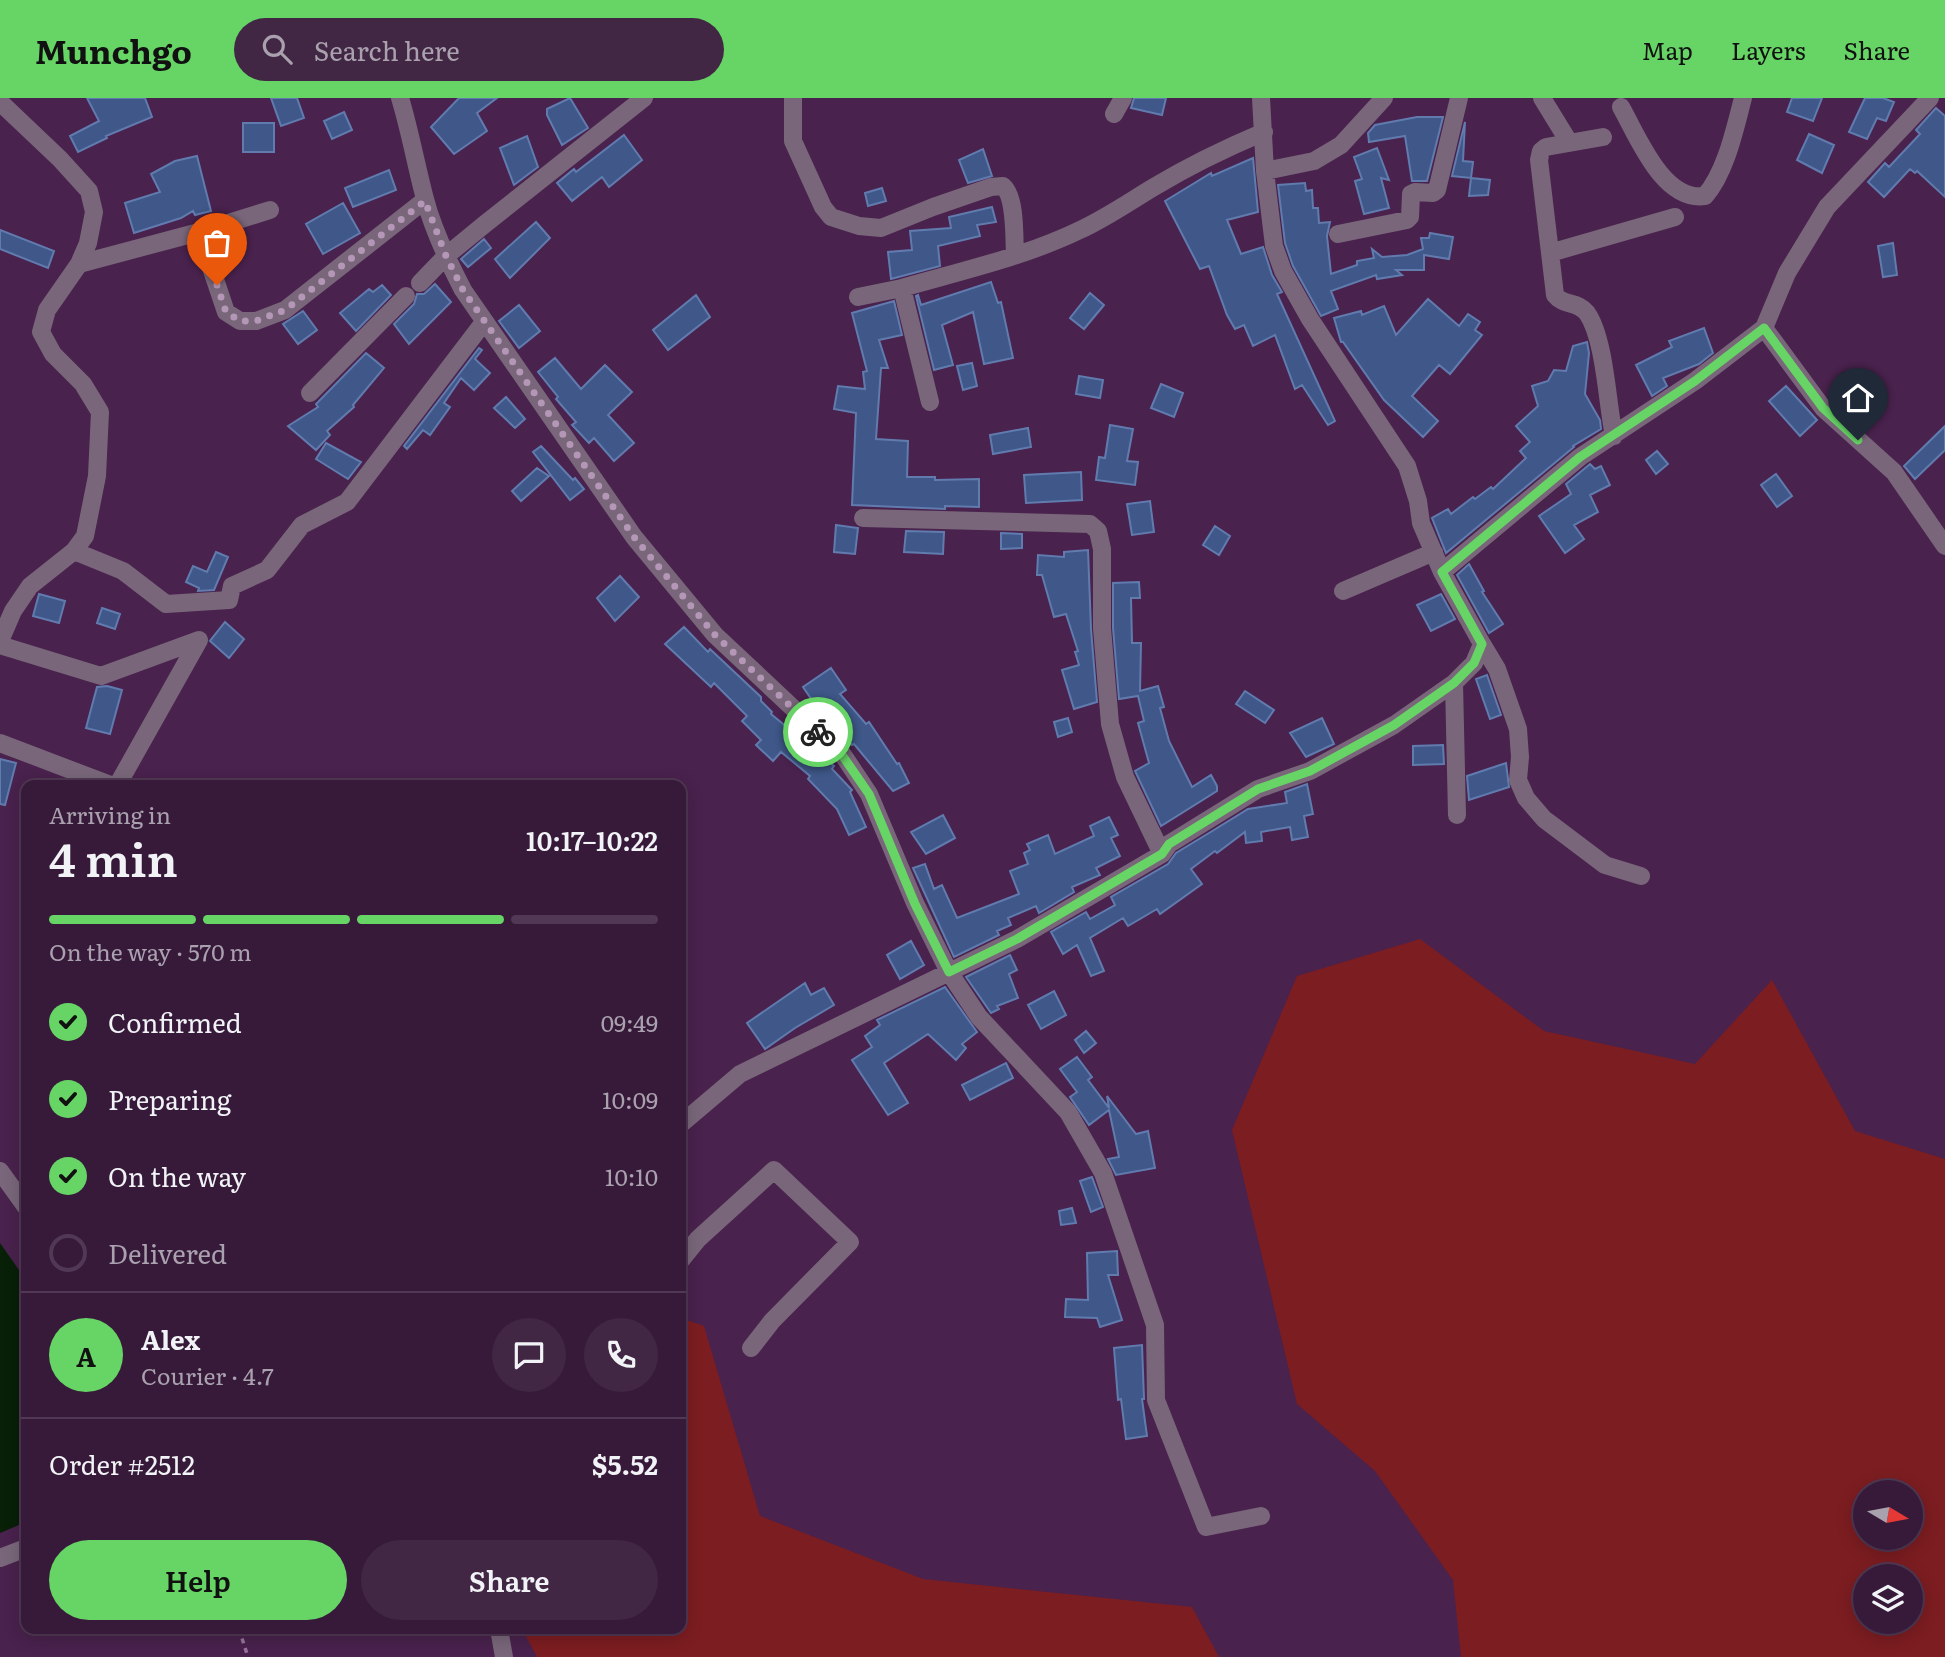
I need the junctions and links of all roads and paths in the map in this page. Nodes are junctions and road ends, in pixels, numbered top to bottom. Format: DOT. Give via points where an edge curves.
graph roads {
  1 [pos="400,98"];
  2 [pos="644,98"];
  3 [pos="793,98"];
  4 [pos="1261,98"];
  5 [pos="1384,98"];
  6 [pos="1459,98"];
  7 [pos="1542,98"];
  8 [pos="1743,98"];
  9 [pos="1925,99"];
  10 [pos="0,103"];
  11 [pos="1621,107"];
  12 [pos="1264,132"];
  13 [pos="1603,137"];
  14 [pos="1569,142"];
  15 [pos="1265,171"];
  16 [pos="425,201"];
  17 [pos="270,210"];
  18 [pos="1675,217"];
  19 [pos="199,232"];
  20 [pos="1338,234"];
  21 [pos="1550,253"];
  22 [pos="1015,255"];
  23 [pos="446,256"];
  24 [pos="79,264"];
  25 [pos="420,283"];
  26 [pos="902,288"];
  27 [pos="406,296"];
  28 [pos="858,297"];
  29 [pos="484,321"];
  30 [pos="1764,328"];
  31 [pos="310,393"];
  32 [pos="930,402"];
  33 [pos="1614,436"];
  34 [pos="863,518"];
  35 [pos="1945,545"];
  36 [pos="74,551"];
  37 [pos="1434,552"];
  38 [pos="1442,572"];
  39 [pos="1343,591"];
  40 [pos="0,643"];
  41 [pos="1482,644"];
  42 [pos="1454,683"];
  43 [pos="0,743"];
  44 [pos="99,780"];
  45 [pos="118,780"];
  46 [pos="1457,815"];
  47 [pos="1162,854"];
  48 [pos="1641,876"];
  49 [pos="949,972"];
  50 [pos="686,1120"];
  51 [pos="0,1171"];
  52 [pos="21,1199"];
  53 [pos="686,1254"];
  54 [pos="751,1348"];
  55 [pos="1261,1516"];
  56 [pos="21,1550"];
  57 [pos="0,1558"];
  58 [pos="241,1634"];
  59 [pos="500,1634"];
  60 [pos="248,1657"];
  61 [pos="504,1657"];
  1 -- 16 [label="street"];
  2 -- 23 [label="street"];
  3 -- 22 [label="street" via="793,141 831,217 881,228 1003,186 1011,200"];
  4 -- 12 [label="street"];
  5 -- 15 [label="street" via="1341,145 1314,161"];
  6 -- 20 [label="street" via="1437,190 1411,194 1407,220"];
  7 -- 14 [label="street"];
  8 -- 11 [label="street" via="1712,189 1696,197 1668,184 1659,174"];
  9 -- 30 [label="street" via="1827,207 1787,273"];
  10 -- 24 [label="street" via="89,191 94,212"];
  12 -- 15 [label="street"];
  12 -- 22 [label="street" via="1229,146 1077,232"];
  13 -- 14 [label="street"];
  14 -- 21 [label="street" via="1546,147 1539,160"];
  15 -- 37 [label="street" via="1274,246 1283,271 1407,466 1421,523"];
  16 -- 19 [label="street" via="285,310 256,321 240,321 226,312"];
  16 -- 23 [label="street"];
  17 -- 19 [label="street"];
  18 -- 21 [label="street"];
  19 -- 24 [label="street"];
  21 -- 33 [label="street" via="1555,295 1581,306 1596,334"];
  22 -- 26 [label="street"];
  23 -- 25 [label="street"];
  23 -- 29 [label="street"];
  24 -- 36 [label="street" via="47,310 41,332 53,354 83,383 100,412 97,476 85,536"];
  26 -- 28 [label="street"];
  26 -- 32 [label="street"];
  27 -- 31 [label="street"];
  29 -- 36 [label="street" via="347,502 302,525 267,570 232,586 229,600 166,604 123,571"];
  29 -- 49 [label="street" via="634,537 715,635 842,755 869,794"];
  30 -- 33 [label="street"];
  30 -- 35 [label="street" via="1823,408 1894,472"];
  33 -- 38 [label="street" via="1580,457"];
  34 -- 47 [label="street" via="1090,524 1098,531 1110,724 1125,777"];
  36 -- 40 [label="street" via="30,586"];
  37 -- 38 [label="street"];
  37 -- 39 [label="street"];
  38 -- 41 [label="street"];
  40 -- 45 [label="street" via="101,676 199,640"];
  41 -- 42 [label="street" via="1474,663"];
  41 -- 48 [label="street" via="1497,669 1518,729 1518,780 1526,798 1544,819 1605,865"];
  42 -- 46 [label="street"];
  42 -- 47 [label="street" via="1394,725 1310,771 1258,789 1169,844"];
  43 -- 44 [label="street"];
  47 -- 49 [label="street" via="1017,939"];
  49 -- 50 [label="street" via="740,1074"];
  49 -- 55 [label="street" via="979,1017 1068,1112 1103,1172 1155,1325 1156,1400 1206,1527"];
  51 -- 52 [label="street"];
  53 -- 54 [label="street" via="774,1170 850,1242"];
  56 -- 57 [label="street"];
  58 -- 60 [label="path"];
  59 -- 61 [label="street"];
}
